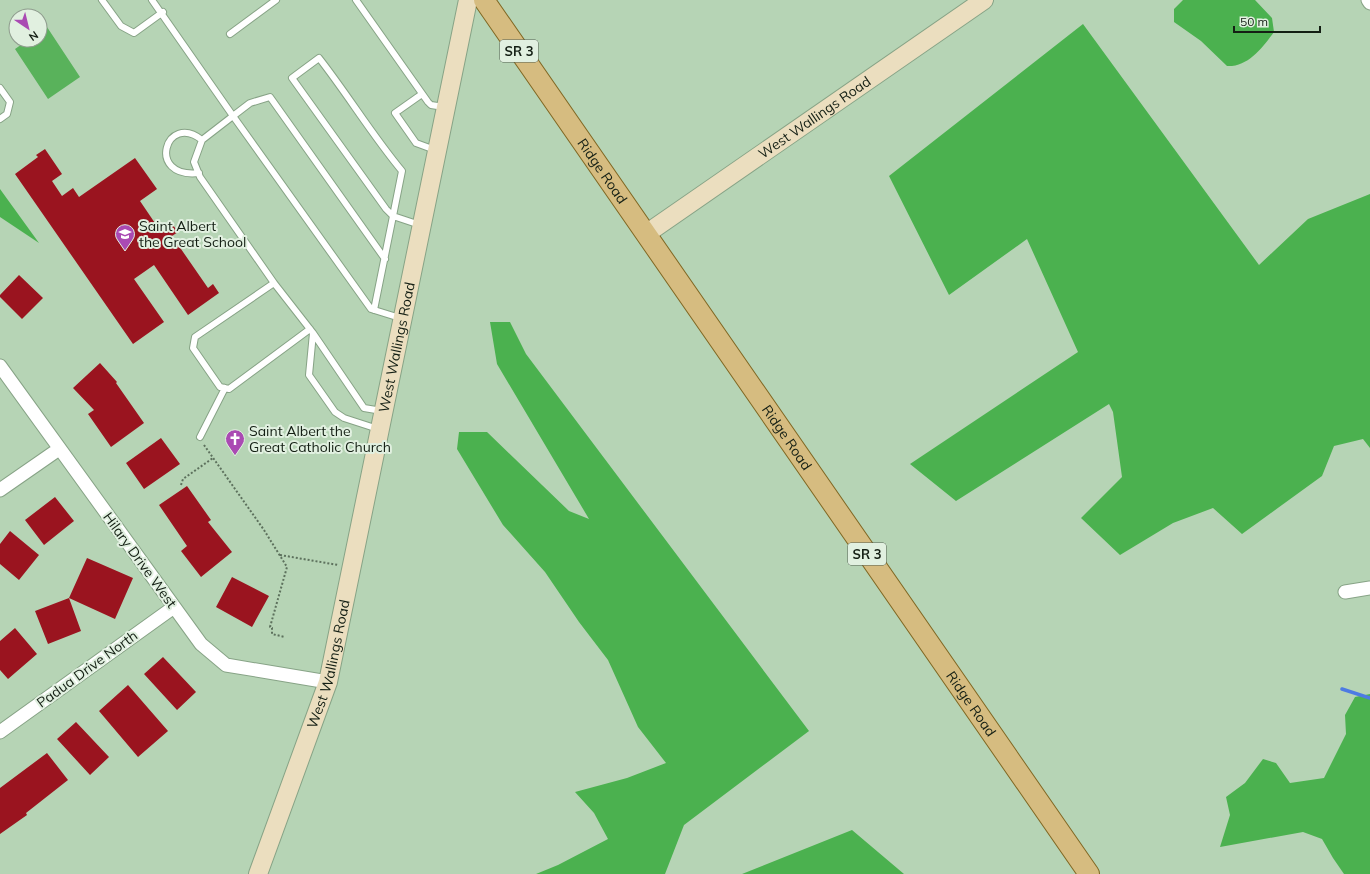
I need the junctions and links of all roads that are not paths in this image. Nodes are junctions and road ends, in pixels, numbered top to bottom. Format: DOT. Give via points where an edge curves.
graph roads {
  1 [pos="102,0"];
  2 [pos="152,0"];
  3 [pos="276,0"];
  4 [pos="356,0"];
  5 [pos="468,0"];
  6 [pos="484,0"];
  7 [pos="984,0"];
  8 [pos="1368,0"];
  9 [pos="1370,3"];
  10 [pos="163,12"];
  11 [pos="230,34"];
  12 [pos="0,88"];
  13 [pos="422,94"];
  14 [pos="446,108"];
  15 [pos="233,116"];
  16 [pos="0,119"];
  17 [pos="202,140"];
  18 [pos="437,151"];
  19 [pos="199,173"];
  20 [pos="393,216"];
  21 [pos="422,225"];
  22 [pos="646,234"];
  23 [pos="385,259"];
  24 [pos="274,283"];
  25 [pos="374,310"];
  26 [pos="403,318"];
  27 [pos="311,331"];
  28 [pos="0,366"];
  29 [pos="225,388"];
  30 [pos="384,411"];
  31 [pos="380,430"];
  32 [pos="200,437"];
  33 [pos="59,449"];
  34 [pos="0,490"];
  35 [pos="1370,588"];
  36 [pos="1345,592"];
  37 [pos="174,606"];
  38 [pos="328,682"];
  39 [pos="0,732"];
  40 [pos="258,874"];
  41 [pos="1089,874"];
  1 -- 10 [label="lane" via="121,26 134,33"];
  2 -- 10 [label="lane"];
  3 -- 11 [label="lane"];
  4 -- 13 [label="lane"];
  5 -- 14 [label="street, West Wallings Road"];
  6 -- 22 [label="main road, Ridge Road / SR 3"];
  7 -- 22 [label="street, West Wallings Road"];
  8 -- 9 [label="street"];
  10 -- 15 [label="lane"];
  12 -- 16 [label="lane" via="10,102 7,114"];
  13 -- 14 [label="lane" via="431,105"];
  13 -- 18 [label="lane" via="396,113 416,143"];
  14 -- 18 [label="street, West Wallings Road"];
  15 -- 17 [label="lane"];
  15 -- 23 [label="lane" via="250,103 270,96"];
  15 -- 25 [label="lane" via="361,296"];
  17 -- 19 [label="lane" via="194,162"];
  17 -- 19 [label="lane" via="194,133 184,132 174,137 168,145 166,154 175,171"];
  18 -- 21 [label="street, West Wallings Road"];
  19 -- 24 [label="lane"];
  20 -- 20 [label="lane" via="402,171 319,58 292,78"];
  20 -- 21 [label="lane"];
  20 -- 23 [label="lane"];
  21 -- 26 [label="street, West Wallings Road"];
  22 -- 41 [label="main road, Ridge Road / SR 3"];
  23 -- 25 [label="lane"];
  24 -- 27 [label="lane"];
  24 -- 29 [label="lane" via="196,337 193,348 220,387"];
  25 -- 26 [label="lane"];
  26 -- 30 [label="street, West Wallings Road"];
  27 -- 29 [label="lane" via="229,389"];
  27 -- 30 [label="lane" via="364,408"];
  27 -- 31 [label="lane" via="309,375 328,403 344,418"];
  28 -- 33 [label="street, Hilary Drive West"];
  29 -- 32 [label="lane"];
  30 -- 31 [label="street, West Wallings Road"];
  31 -- 38 [label="street, West Wallings Road"];
  33 -- 34 [label="street"];
  33 -- 37 [label="street, Hilary Drive West"];
  35 -- 36 [label="street"];
  37 -- 38 [label="street, Hilary Drive West" via="200,644 226,665"];
  37 -- 39 [label="street, Padua Drive North"];
  38 -- 40 [label="street, West Wallings Road"];
}
